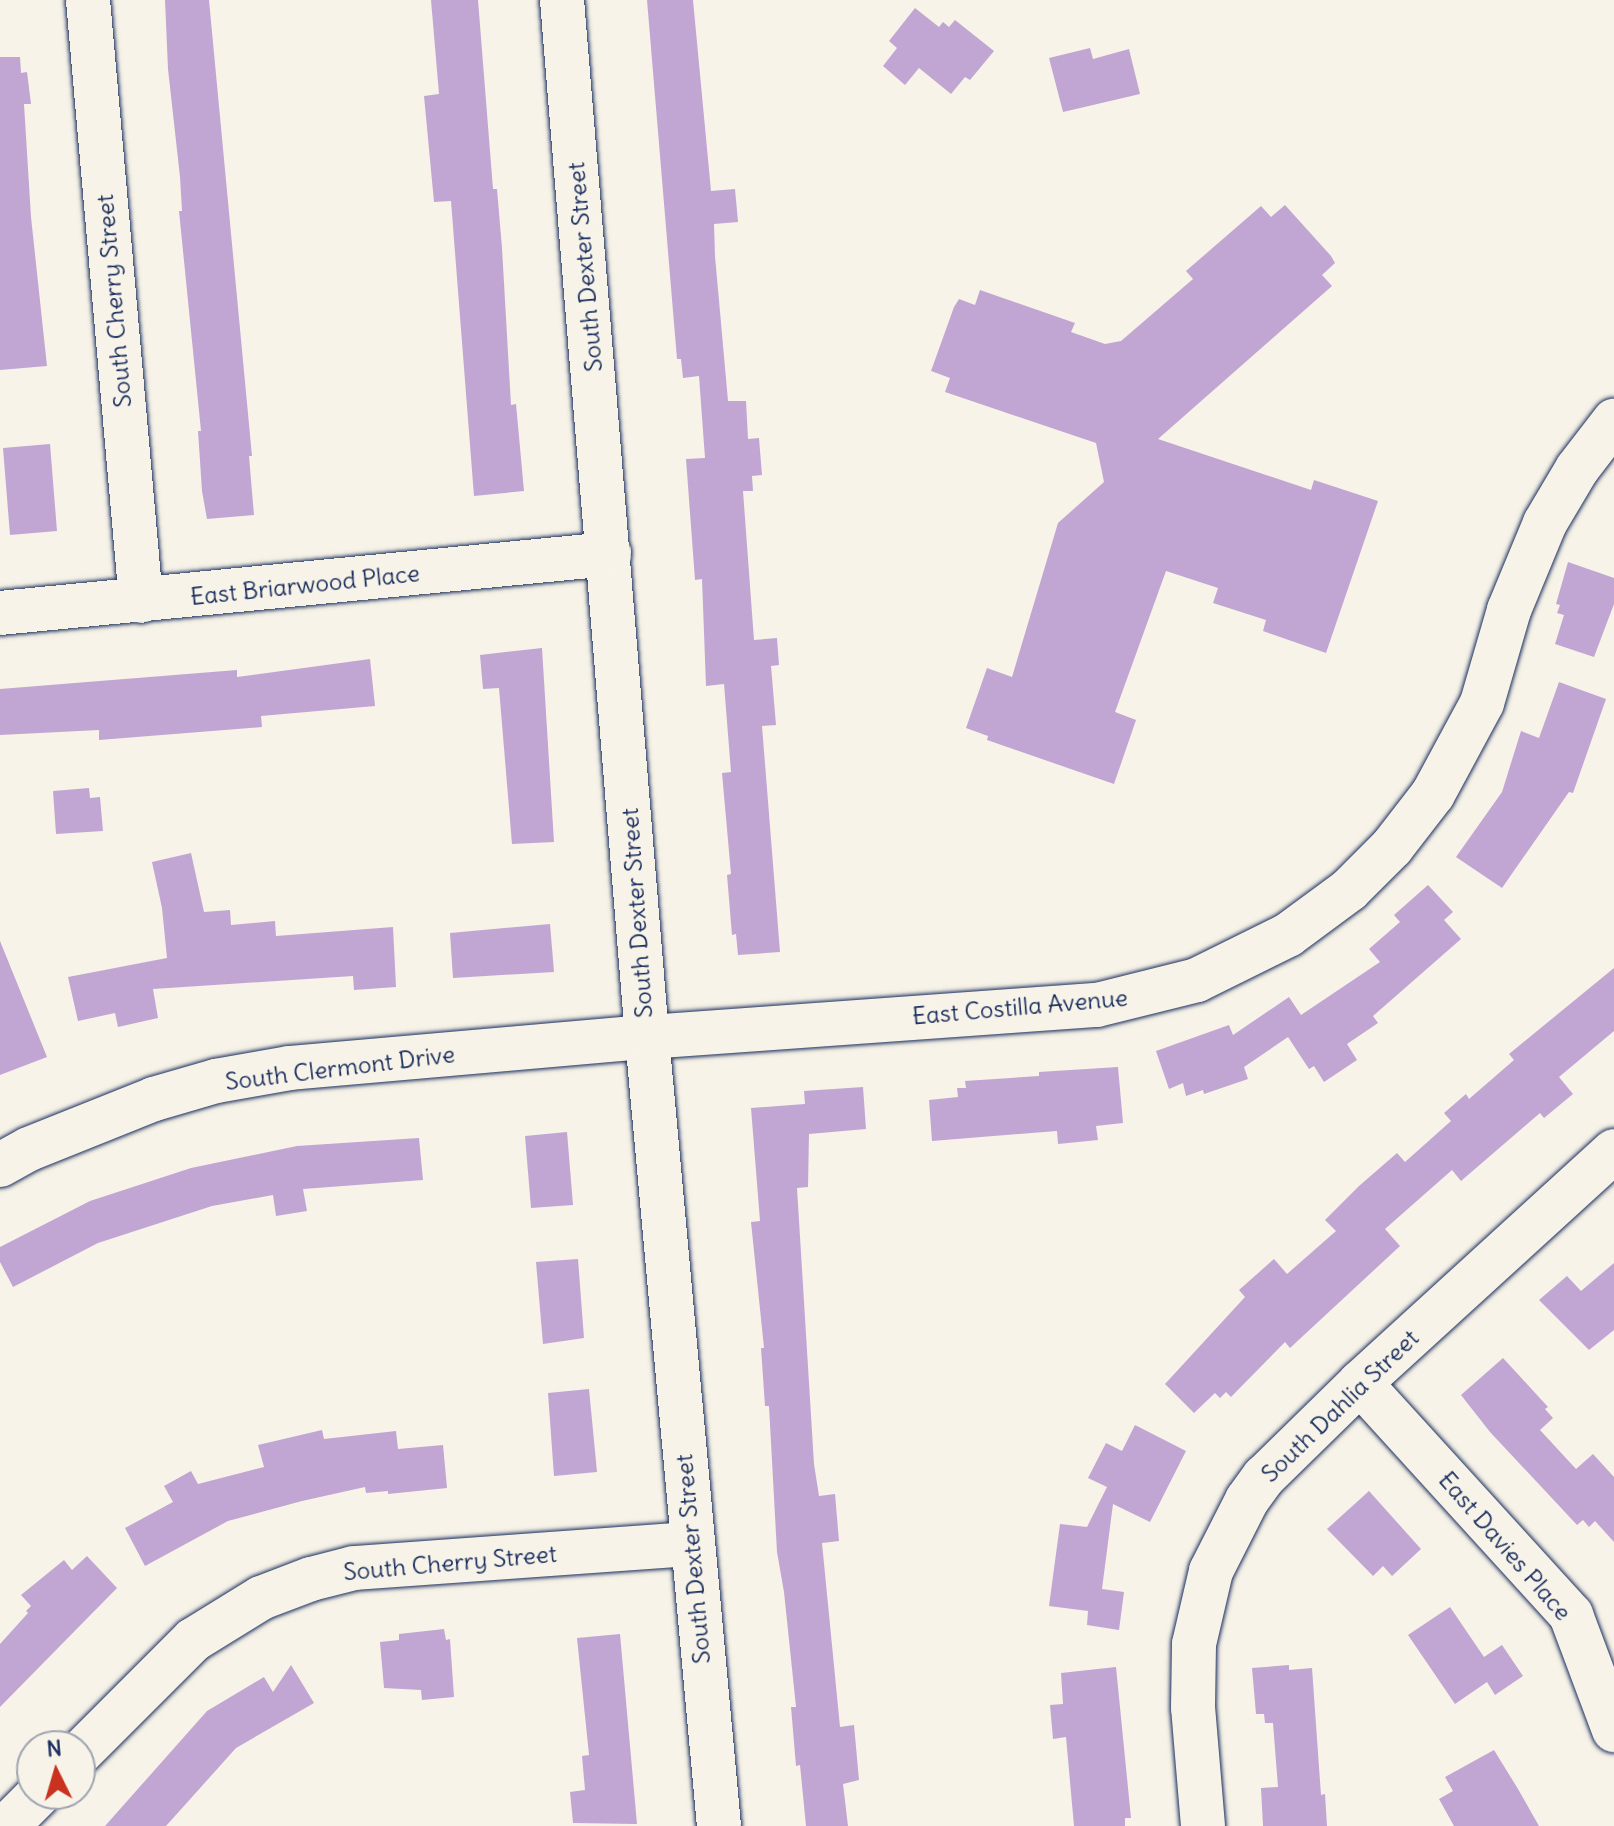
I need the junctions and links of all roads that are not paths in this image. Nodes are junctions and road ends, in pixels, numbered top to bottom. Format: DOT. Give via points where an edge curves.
graph roads {
  1 [pos="88,0"];
  2 [pos="562,0"];
  3 [pos="1614,421"];
  4 [pos="609,554"];
  5 [pos="141,601"];
  6 [pos="0,613"];
  7 [pos="647,1037"];
  8 [pos="1614,1151"];
  9 [pos="0,1165"];
  10 [pos="1360,1383"];
  11 [pos="692,1544"];
  12 [pos="1614,1730"];
  13 [pos="96,1737"];
  14 [pos="23,1810"];
  15 [pos="7,1826"];
  16 [pos="719,1826"];
  17 [pos="1203,1826"];
  1 -- 5 [label="street, South Cherry Street"];
  2 -- 4 [label="street, South Dexter Street"];
  3 -- 7 [label="street, East Costilla Avenue" via="1545,523 1509,610 1482,703 1433,794 1392,847 1349,890 1288,935 1197,980 1097,1005"];
  4 -- 5 [label="street, East Briarwood Place"];
  4 -- 7 [label="street, South Dexter Street"];
  5 -- 6 [label="street, East Briarwood Place"];
  7 -- 9 [label="street, South Clermont Drive" via="290,1068 216,1081 113,1113"];
  7 -- 11 [label="street, South Dexter Street"];
  8 -- 10 [label="street, South Dahlia Street"];
  10 -- 12 [label="street, East Davies Place" via="1571,1615"];
  10 -- 17 [label="street, South Dahlia Street" via="1264,1477 1211,1571 1194,1644 1193,1708"];
  11 -- 13 [label="street, South Cherry Street" via="354,1568 311,1579 261,1598 193,1640"];
  11 -- 16 [label="street, South Dexter Street"];
  14 -- 15 [label="street"];
}
